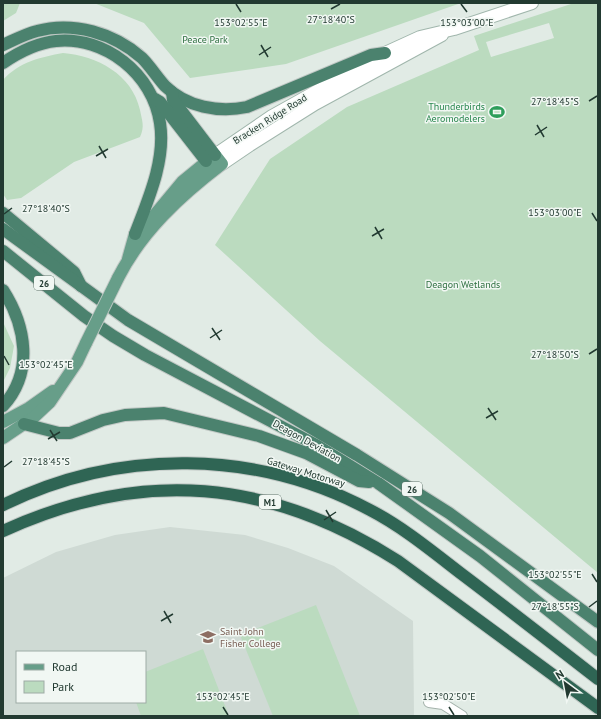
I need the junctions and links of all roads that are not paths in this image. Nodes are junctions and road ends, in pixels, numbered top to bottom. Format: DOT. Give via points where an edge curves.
graph roads {
  1 [pos="532,3"];
  2 [pos="454,29"];
  3 [pos="3,45"];
  4 [pos="385,53"];
  5 [pos="3,63"];
  6 [pos="172,92"];
  7 [pos="153,98"];
  8 [pos="214,163"];
  9 [pos="3,213"];
  10 [pos="3,229"];
  11 [pos="135,234"];
  12 [pos="3,251"];
  13 [pos="128,259"];
  14 [pos="82,288"];
  15 [pos="3,290"];
  16 [pos="56,390"];
  17 [pos="3,406"];
  18 [pos="3,422"];
  19 [pos="24,424"];
  20 [pos="3,438"];
  21 [pos="378,483"];
  22 [pos="3,505"];
  23 [pos="3,531"];
  24 [pos="598,622"];
  25 [pos="598,650"];
  26 [pos="598,679"];
  27 [pos="429,702"];
  28 [pos="598,708"];
  29 [pos="462,716"];
  1 -- 2 [label="main road, Bracken Ridge Road"];
  2 -- 4 [label="main road, Bracken Ridge Road" via="420,37"];
  2 -- 8 [label="main road, Bracken Ridge Road"];
  3 -- 6 [label="highway" via="38,30 76,28 98,32 142,58"];
  4 -- 6 [label="highway" via="371,56 279,95 238,109 205,107"];
  4 -- 8 [label="main road, Bracken Ridge Road" via="272,116"];
  5 -- 7 [label="highway" via="27,48 40,44 56,41 86,44 117,57 128,65 141,78"];
  6 -- 8 [label="highway" via="173,100"];
  7 -- 8 [label="highway" via="160,102"];
  7 -- 11 [label="highway" via="160,122 160,152"];
  8 -- 11 [label="main road, Bracken Ridge Road" via="182,182 142,230"];
  8 -- 13 [label="main road, Bracken Ridge Road" via="175,202"];
  9 -- 14 [label="highway" via="74,272"];
  10 -- 14 [label="highway, Deagon Deviation / 26"];
  11 -- 13 [label="main road, Bracken Ridge Road"];
  12 -- 21 [label="highway, Deagon Deviation / 26" via="113,336 318,446"];
  13 -- 16 [label="main road, Bracken Ridge Road, bridge" via="71,371"];
  14 -- 24 [label="highway, Deagon Deviation / 26" via="128,320 412,488 496,546"];
  15 -- 17 [label="highway" via="18,317 24,347 19,380 11,397"];
  16 -- 18 [label="main road, Bracken Ridge Road"];
  16 -- 19 [label="main road, Bracken Ridge Road" via="50,402"];
  19 -- 20 [label="main road, Bracken Ridge Road"];
  19 -- 21 [label="highway" via="59,433 125,415 164,413 259,436 306,453 360,481"];
  21 -- 25 [label="highway, Deagon Deviation / 26" via="480,556"];
  22 -- 26 [label="highway, Gateway Motorway" via="49,485 86,474 134,465 214,463 260,470 301,481 345,497 394,524"];
  23 -- 28 [label="highway, M1" via="72,504 150,491 220,493 287,506 364,540 398,561"];
  27 -- 29 [label="street" via="443,704"];
}
